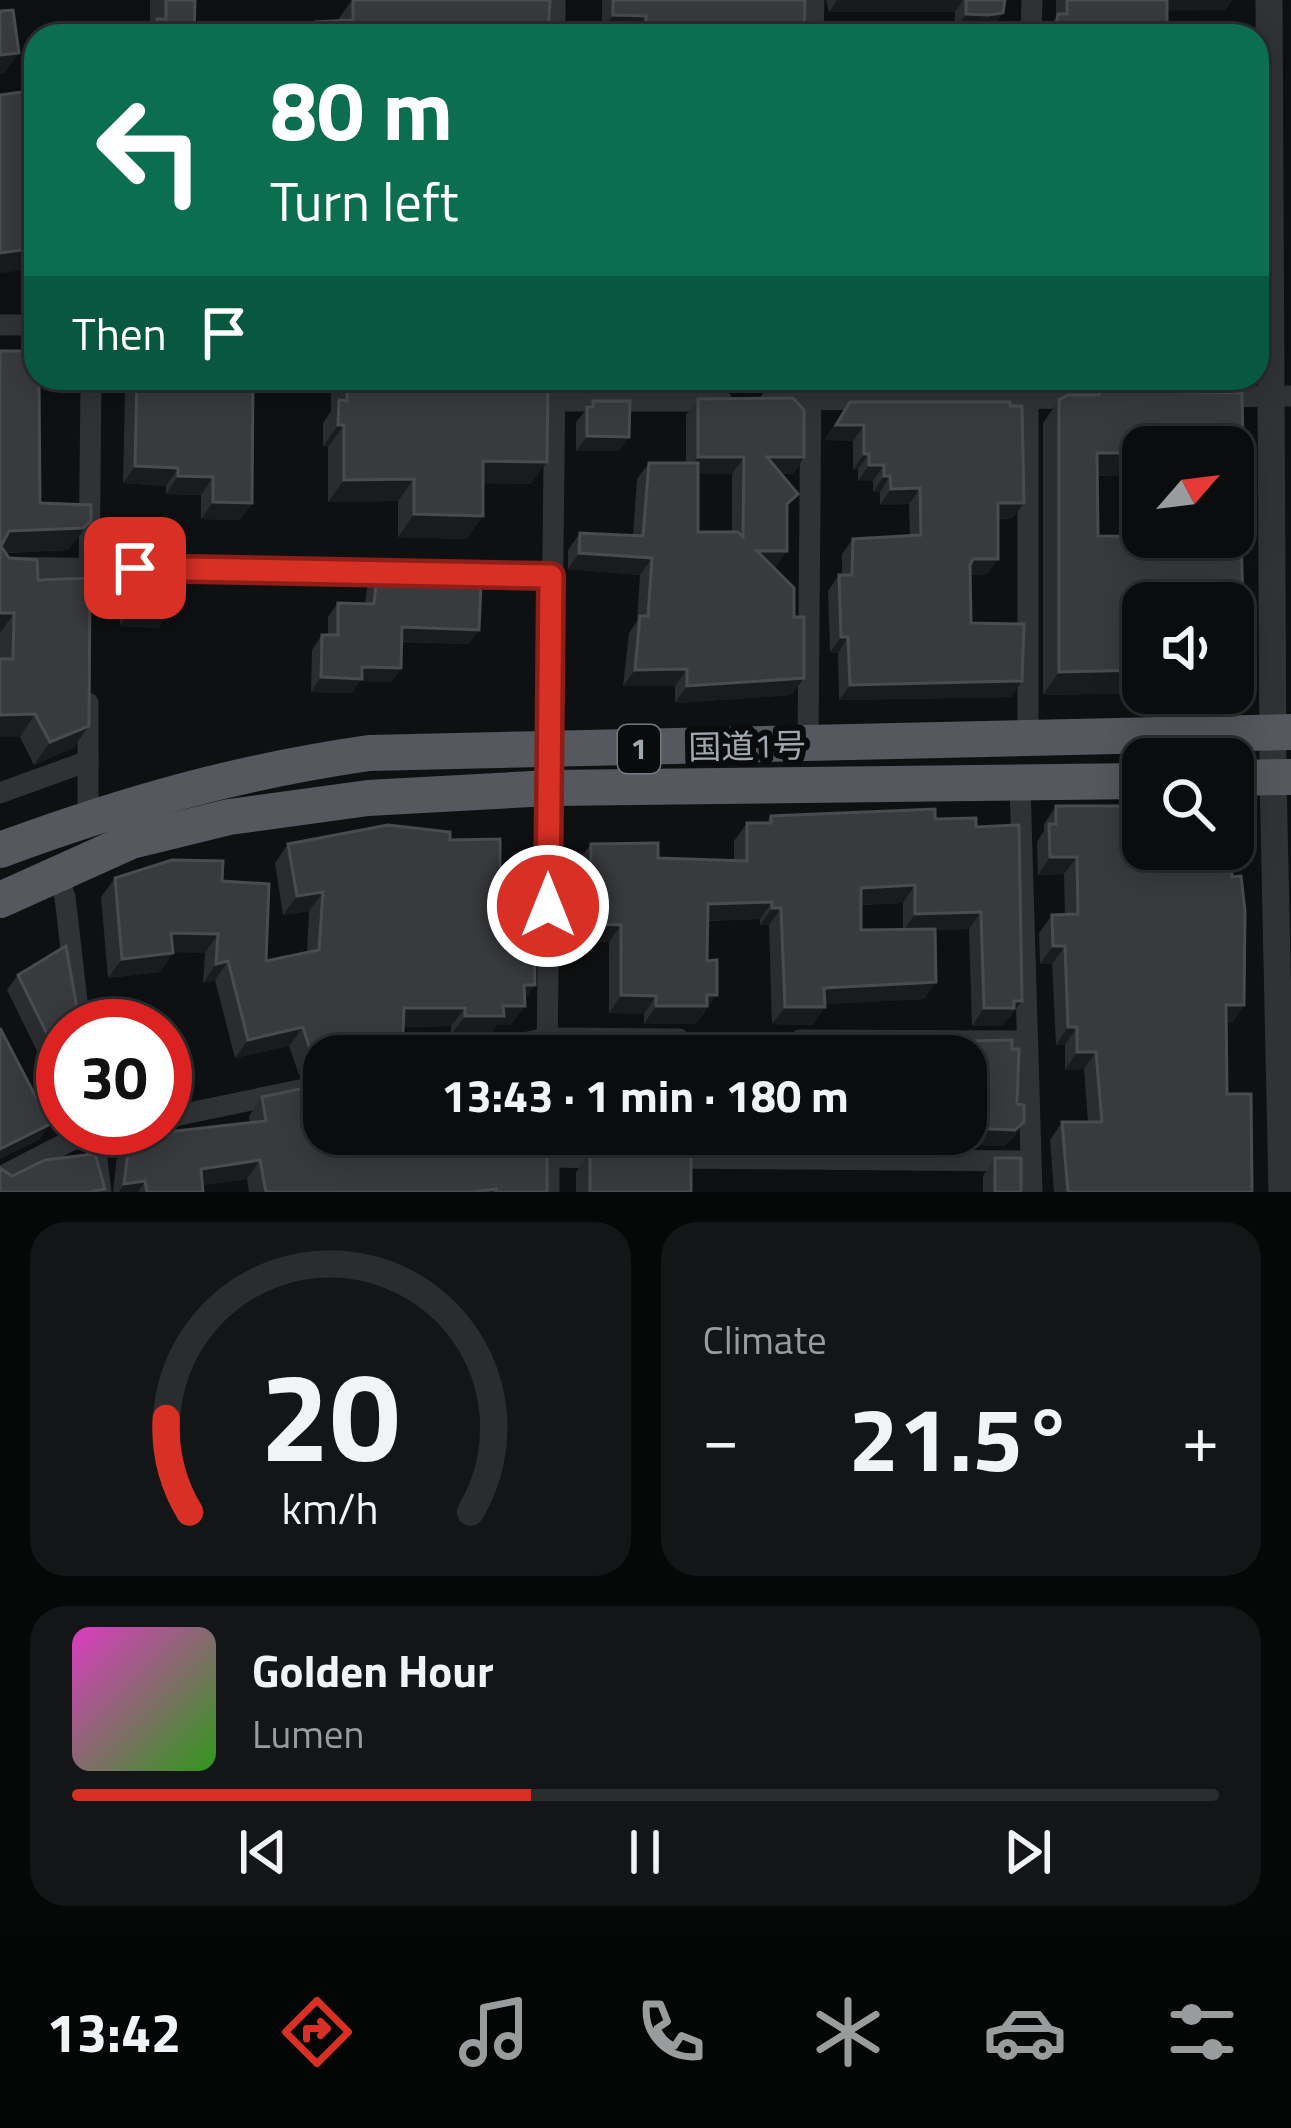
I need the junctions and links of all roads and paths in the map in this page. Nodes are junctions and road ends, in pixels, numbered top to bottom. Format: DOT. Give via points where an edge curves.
graph roads {
  1 [pos="1269,245"];
  2 [pos="91,390"];
  3 [pos="554,390"];
  4 [pos="790,390"];
  5 [pos="811,390"];
  6 [pos="1028,390"];
  7 [pos="1046,390"];
  8 [pos="1280,396"];
  9 [pos="1181,397"];
  10 [pos="1116,398"];
  11 [pos="554,401"];
  12 [pos="0,567"];
  13 [pos="89,567"];
  14 [pos="551,576"];
  15 [pos="88,610"];
  16 [pos="88,675"];
  17 [pos="1282,733"];
  18 [pos="1028,741"];
  19 [pos="808,744"];
  20 [pos="550,752"];
  21 [pos="88,761"];
  22 [pos="1282,777"];
  23 [pos="1122,782"];
  24 [pos="1020,784"];
  25 [pos="550,788"];
  26 [pos="0,793"];
  27 [pos="88,817"];
  28 [pos="0,850"];
  29 [pos="56,872"];
  30 [pos="0,900"];
  31 [pos="77,999"];
  32 [pos="547,1035"];
  33 [pos="987,1042"];
  34 [pos="1028,1042"];
  35 [pos="303,1088"];
  36 [pos="192,1112"];
  37 [pos="47,1155"];
  38 [pos="100,1155"];
  39 [pos="549,1157"];
  40 [pos="1286,1159"];
  41 [pos="1031,1161"];
  42 [pos="0,1177"];
  43 [pos="101,1192"];
  44 [pos="550,1192"];
  45 [pos="1032,1192"];
  46 [pos="1282,1192"];
  1 -- 8 [label="street"];
  2 -- 13 [label="street"];
  3 -- 11 [label="street"];
  4 -- 11 [label="street"];
  5 -- 19 [label="street"];
  6 -- 18 [label="street"];
  7 -- 10 [label="street"];
  8 -- 9 [label="street"];
  8 -- 17 [label="street"];
  11 -- 14 [label="street"];
  12 -- 13 [label="street"];
  13 -- 14 [label="street"];
  13 -- 15 [label="street"];
  14 -- 20 [label="street"];
  16 -- 21 [label="street"];
  17 -- 18 [label="highway, 国道1号 / 1"];
  17 -- 22 [label="street"];
  18 -- 19 [label="highway, 国道1号 / 1"];
  19 -- 20 [label="highway, 国道1号 / 1"];
  20 -- 25 [label="street"];
  20 -- 27 [label="highway, 国道1号 / 1" via="369,753 268,767"];
  21 -- 26 [label="street"];
  21 -- 27 [label="street"];
  22 -- 40 [label="street"];
  23 -- 24 [label="highway, 国道1号 / 1"];
  24 -- 25 [label="highway, 国道1号 / 1"];
  24 -- 34 [label="street"];
  25 -- 29 [label="highway, 国道1号 / 1" via="368,798 229,817 130,842"];
  25 -- 32 [label="street"];
  27 -- 28 [label="highway, 国道1号 / 1"];
  29 -- 30 [label="highway, 国道1号 / 1"];
  29 -- 31 [label="street"];
  33 -- 34 [label="street"];
  34 -- 41 [label="street"];
  35 -- 36 [label="street"];
  37 -- 42 [label="street"];
  38 -- 43 [label="street"];
  39 -- 41 [label="street"];
  39 -- 44 [label="street"];
  40 -- 46 [label="street"];
  41 -- 45 [label="street"];
}
